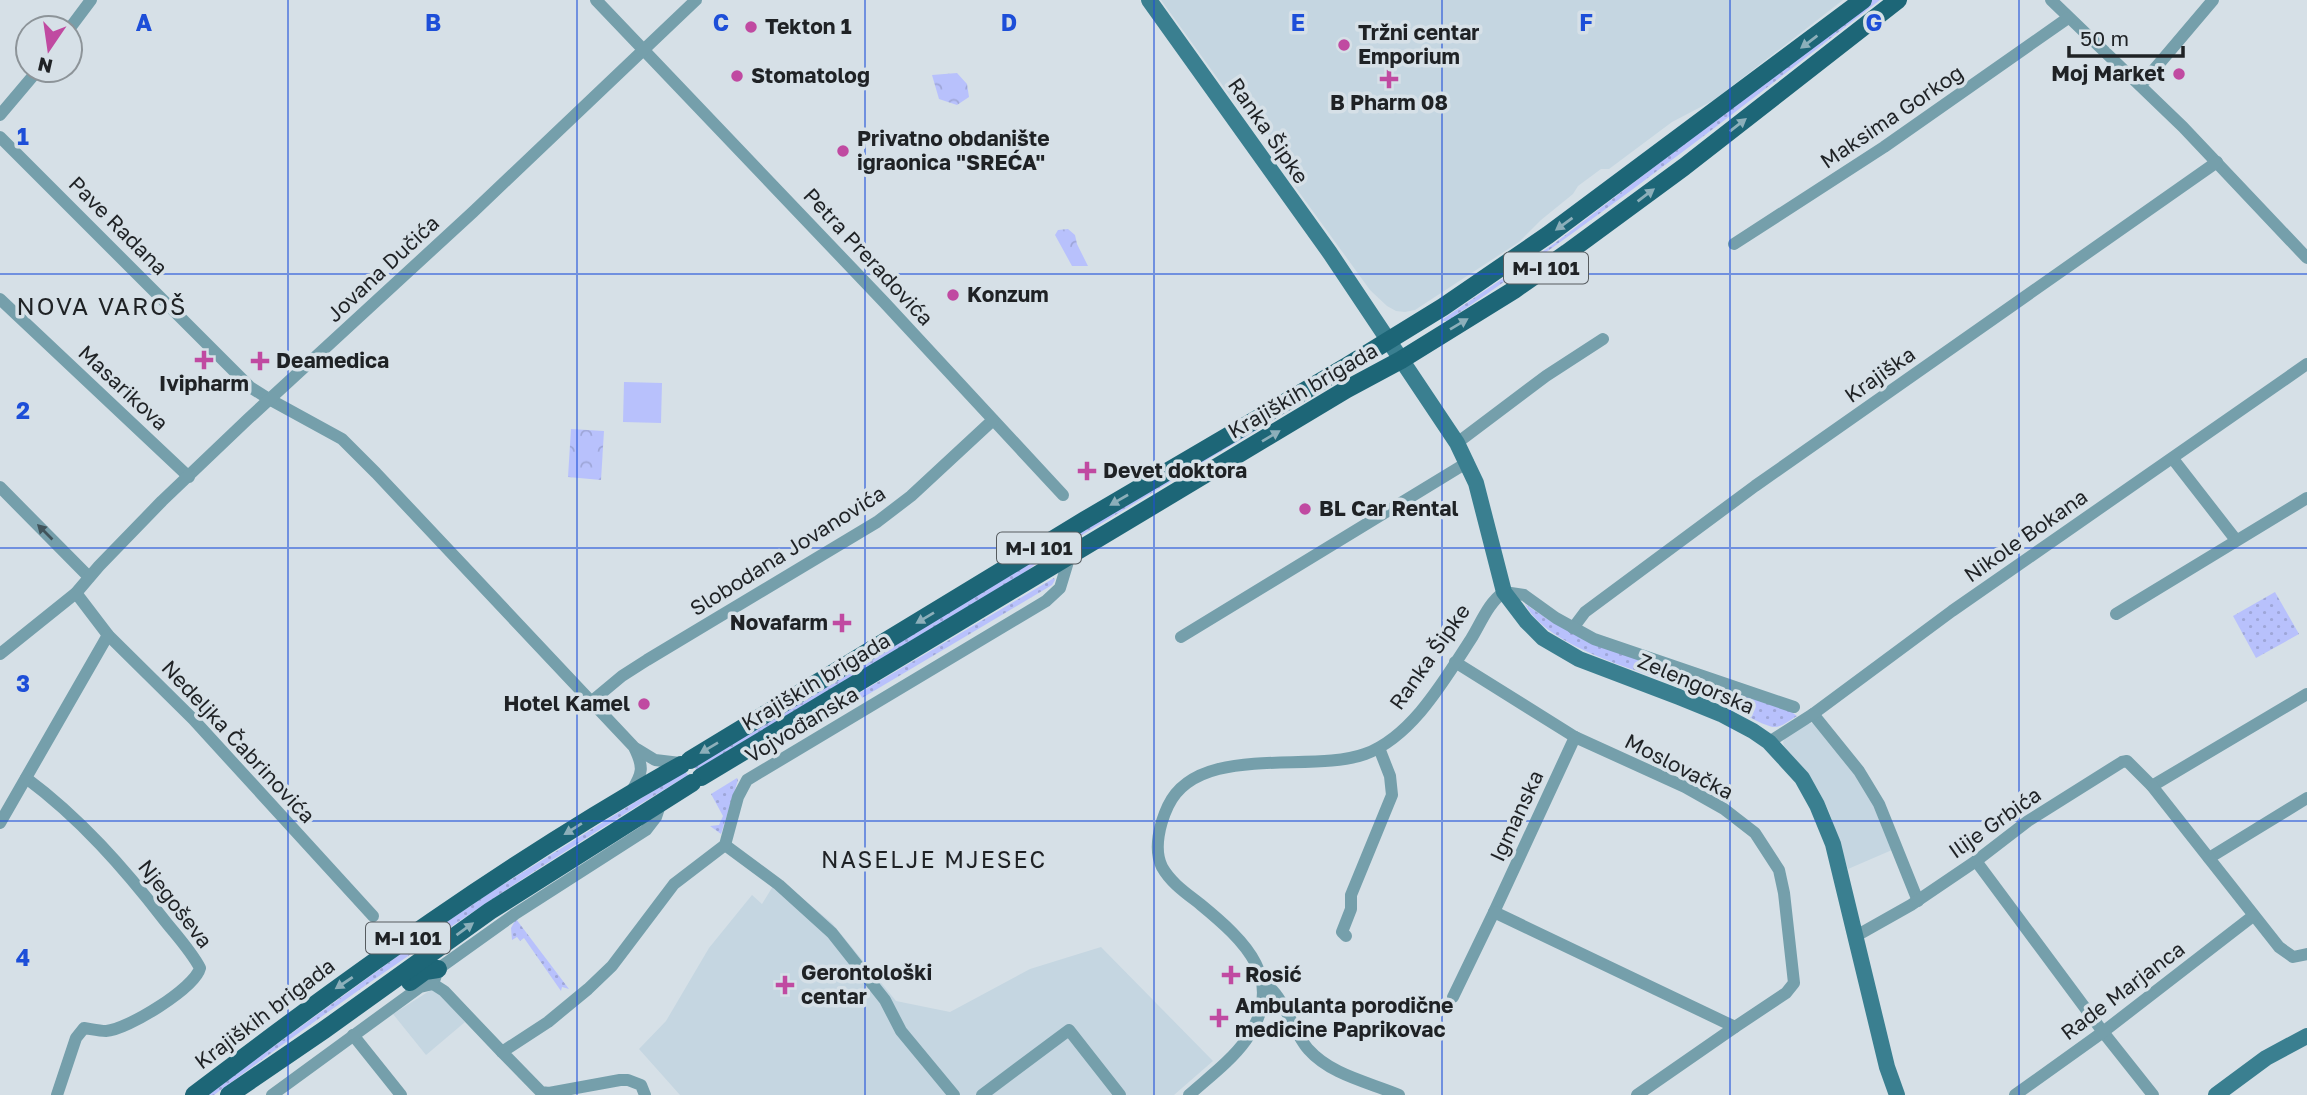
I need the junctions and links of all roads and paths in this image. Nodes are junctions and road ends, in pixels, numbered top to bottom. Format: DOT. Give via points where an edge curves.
graph roads {
  1 [pos="596,0"];
  2 [pos="696,0"];
  3 [pos="1149,0"];
  4 [pos="1863,0"];
  5 [pos="1898,0"];
  6 [pos="2051,0"];
  7 [pos="2213,0"];
  8 [pos="2068,18"];
  9 [pos="644,48"];
  10 [pos="26,84"];
  11 [pos="2141,85"];
  12 [pos="0,115"];
  13 [pos="0,136"];
  14 [pos="2217,162"];
  15 [pos="1734,244"];
  16 [pos="2307,258"];
  17 [pos="0,299"];
  18 [pos="1603,339"];
  19 [pos="1389,341"];
  20 [pos="1401,360"];
  21 [pos="2307,364"];
  22 [pos="269,399"];
  23 [pos="993,421"];
  24 [pos="1457,443"];
  25 [pos="2173,459"];
  26 [pos="1468,462"];
  27 [pos="189,477"];
  28 [pos="0,487"];
  29 [pos="1063,495"];
  30 [pos="2307,498"];
  31 [pos="2236,540"];
  32 [pos="1070,555"];
  33 [pos="89,577"];
  34 [pos="1504,592"];
  35 [pos="76,593"];
  36 [pos="2116,614"];
  37 [pos="1573,628"];
  38 [pos="108,635"];
  39 [pos="1181,636"];
  40 [pos="0,654"];
  41 [pos="1455,662"];
  42 [pos="2307,694"];
  43 [pos="592,701"];
  44 [pos="1794,707"];
  45 [pos="1813,714"];
  46 [pos="1575,737"];
  47 [pos="1769,742"];
  48 [pos="634,747"];
  49 [pos="1379,748"];
  50 [pos="684,762"];
  51 [pos="26,778"];
  52 [pos="2152,786"];
  53 [pos="631,793"];
  54 [pos="2307,798"];
  55 [pos="661,802"];
  56 [pos="0,823"];
  57 [pos="725,845"];
  58 [pos="2209,858"];
  59 [pos="1976,861"];
  60 [pos="1918,901"];
  61 [pos="1494,912"];
  62 [pos="373,916"];
  63 [pos="2252,916"];
  64 [pos="1346,936"];
  65 [pos="1856,936"];
  66 [pos="2307,954"];
  67 [pos="435,977"];
  68 [pos="1263,984"];
  69 [pos="1453,997"];
  70 [pos="1735,1027"];
  71 [pos="2103,1032"];
  72 [pos="353,1035"];
  73 [pos="2307,1036"];
  74 [pos="302,1045"];
  75 [pos="502,1052"];
  76 [pos="57,1095"];
  77 [pos="194,1095"];
  78 [pos="229,1095"];
  79 [pos="272,1095"];
  80 [pos="401,1095"];
  81 [pos="645,1095"];
  82 [pos="954,1095"];
  83 [pos="982,1095"];
  84 [pos="1120,1095"];
  85 [pos="1189,1095"];
  86 [pos="1399,1095"];
  87 [pos="1637,1095"];
  88 [pos="1897,1095"];
  89 [pos="2015,1095"];
  90 [pos="2153,1095"];
  91 [pos="2216,1095"];
  1 -- 9 [label="street"];
  2 -- 9 [label="street, Jovana Dučića"];
  3 -- 19 [label="street, Ranka Šipke"];
  4 -- 19 [label="main road, Krajiških brigada / M-I 101, one-way" via="1559,228"];
  20 -- 5 [label="main road, Krajiških brigada / M-I 101, one-way" via="1514,290 1615,218"];
  6 -- 8 [label="street"];
  7 -- 11 [label="street"];
  8 -- 11 [label="street"];
  8 -- 15 [label="street, Maksima Gorkog" via="1884,147"];
  9 -- 22 [label="street, Jovana Dučića"];
  9 -- 23 [label="street, Petra Preradovića"];
  10 -- 12 [label="street"];
  11 -- 14 [label="street"];
  13 -- 22 [label="street, Pave Radana" via="241,378"];
  14 -- 16 [label="street"];
  14 -- 37 [label="street, Krajiška" via="1755,486 1585,612"];
  17 -- 27 [label="street, Masarikova"];
  18 -- 24 [label="street"];
  19 -- 20 [label="street, Ranka Šipke"];
  19 -- 50 [label="main road, Krajiških brigada / M-I 101, one-way"];
  20 -- 24 [label="street, Ranka Šipke"];
  32 -- 20 [label="main road, Krajiških brigada / M-I 101, one-way"];
  21 -- 25 [label="street, Nikole Bokana"];
  22 -- 27 [label="street, Jovana Dučića"];
  22 -- 43 [label="street" via="342,439"];
  23 -- 29 [label="street, Petra Preradovića"];
  23 -- 43 [label="street, Slobodana Jovanovića" via="898,507 647,660"];
  24 -- 26 [label="street, Ranka Šipke"];
  25 -- 31 [label="street"];
  25 -- 45 [label="street, Nikole Bokana" via="1952,611"];
  26 -- 34 [label="street, Ranka Šipke"];
  26 -- 39 [label="street"];
  27 -- 33 [label="street, Jovana Dučića"];
  33 -- 28 [label="street, one-way"];
  30 -- 31 [label="street"];
  31 -- 36 [label="street"];
  32 -- 55 [label="main road, Krajiških brigada / M-I 101"];
  32 -- 57 [label="street, Vojvođanska" via="1060,588 1046,601 747,780"];
  33 -- 35 [label="street, Jovana Dučića"];
  34 -- 37 [label="street" via="1524,595"];
  34 -- 41 [label="street, Ranka Šipke" via="1493,601"];
  34 -- 47 [label="street, Zelengorska" via="1534,630 1563,652 1721,714"];
  35 -- 38 [label="street, Nedeljka Čabrinovića"];
  35 -- 40 [label="street, Jovana Dučića"];
  37 -- 44 [label="street" via="1625,651"];
  38 -- 51 [label="street"];
  38 -- 62 [label="street, Nedeljka Čabrinovića" via="193,719"];
  41 -- 46 [label="street, Moslovačka"];
  41 -- 49 [label="street, Ranka Šipke" via="1416,718"];
  42 -- 52 [label="street"];
  43 -- 48 [label="street"];
  45 -- 47 [label="street, Nikole Bokana"];
  45 -- 60 [label="street" via="1879,804"];
  46 -- 61 [label="street, Igmanska"];
  46 -- 70 [label="street, Moslovačka" via="1724,809 1755,833 1779,870 1794,983"];
  47 -- 65 [label="street, Zelengorska" via="1802,778 1817,805 1833,844"];
  48 -- 50 [label="street" via="654,761"];
  48 -- 53 [label="street" via="642,765"];
  49 -- 64 [label="street" via="1392,795 1351,895 1342,932"];
  49 -- 68 [label="street, Ranka Šipke" via="1333,762 1228,767 1195,779 1169,805 1159,836 1161,865 1172,881 1246,946"];
  50 -- 53 [label="main road, Krajiških brigada / M-I 101"];
  51 -- 56 [label="street"];
  51 -- 76 [label="street, Njegoševa" via="60,803 105,849 200,968 195,978 132,1023 106,1031 84,1028 76,1038"];
  52 -- 58 [label="street, Ilije Grbića"];
  52 -- 59 [label="street, Ilije Grbića" via="2129,762 2122,762 2028,821"];
  53 -- 77 [label="main road, Krajiških brigada / M-I 101, one-way" via="477,890"];
  54 -- 58 [label="street"];
  55 -- 67 [label="street" via="646,830 515,914"];
  74 -- 55 [label="main road, Krajiških brigada / M-I 101, one-way" via="490,911"];
  57 -- 75 [label="street" via="674,884 595,983"];
  57 -- 82 [label="street" via="832,933 885,1000 901,1031"];
  58 -- 63 [label="street, Ilije Grbića"];
  59 -- 60 [label="street, Ilije Grbića"];
  59 -- 71 [label="street"];
  60 -- 65 [label="street, Ilije Grbića"];
  61 -- 69 [label="street, Igmanska"];
  61 -- 70 [label="street"];
  63 -- 66 [label="street, Ilije Grbića" via="2293,957"];
  63 -- 71 [label="street, Rade Marjanca"];
  65 -- 88 [label="street, Zelengorska"];
  67 -- 72 [label="street"];
  67 -- 74 [label="main road" via="425,971 336,1033"];
  67 -- 75 [label="street"];
  68 -- 85 [label="street" via="1259,1017 1245,1041"];
  68 -- 86 [label="street" via="1273,989 1297,1034 1320,1060"];
  70 -- 87 [label="street"];
  71 -- 89 [label="street, Rade Marjanca"];
  71 -- 90 [label="street"];
  72 -- 79 [label="street"];
  72 -- 80 [label="street"];
  73 -- 91 [label="street" via="2266,1058"];
  74 -- 78 [label="main road, Krajiških brigada / M-I 101"];
  75 -- 81 [label="street" via="541,1092 628,1080 641,1085"];
  83 -- 84 [label="street" via="1069,1030"];
}
